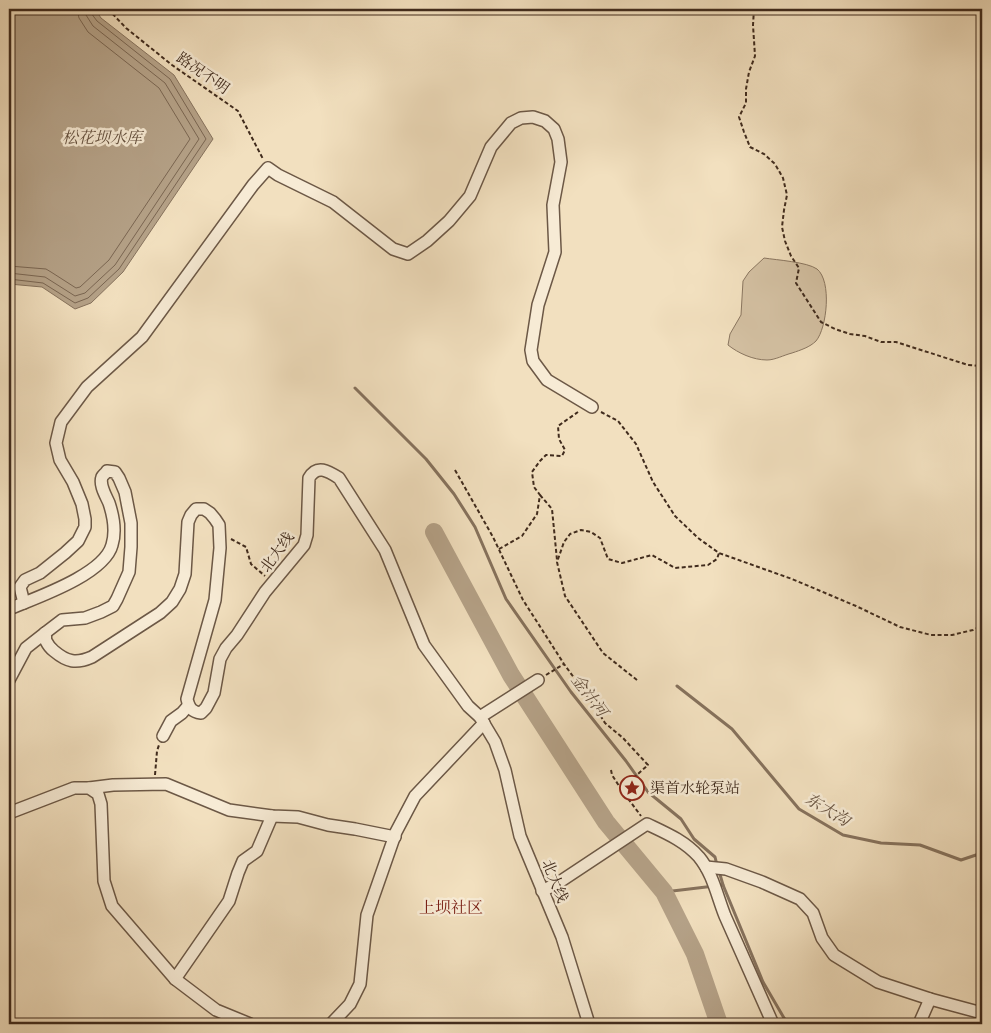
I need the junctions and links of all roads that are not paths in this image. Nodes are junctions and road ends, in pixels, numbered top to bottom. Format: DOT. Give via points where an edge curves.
graph roads {
  1 [pos="592,407"];
  2 [pos="24,603"];
  3 [pos="9,609"];
  4 [pos="45,632"];
  5 [pos="9,680"];
  6 [pos="538,680"];
  7 [pos="188,706"];
  8 [pos="482,720"];
  9 [pos="163,736"];
  10 [pos="89,788"];
  11 [pos="9,813"];
  12 [pos="272,816"];
  13 [pos="395,837"];
  14 [pos="710,871"];
  15 [pos="542,891"];
  16 [pos="175,979"];
  17 [pos="930,1000"];
  18 [pos="982,1014"];
  19 [pos="250,1024"];
  20 [pos="331,1024"];
  21 [pos="589,1024"];
  22 [pos="773,1024"];
  23 [pos="919,1024"];
  1 -- 2 [label="street" via="547,380 533,361 531,350 538,305 555,252 552,205 561,162 558,139 545,120 521,118 511,123 491,147 470,196 449,221 408,254 393,249 333,202 268,168 142,337 87,387 61,422 56,443 60,460 82,504 85,527 78,541 65,553 40,573 25,580 20,587"];
  2 -- 3 [label="street"];
  2 -- 4 [label="street" via="75,581 104,558 112,546 113,516 102,477 107,471 115,472 125,492 131,523 129,572 113,606 85,618 62,620"];
  4 -- 5 [label="street" via="26,648"];
  4 -- 7 [label="street" via="50,648 62,658 82,661 160,613 176,596 185,574 188,522 196,509 204,509 219,525 220,548 215,600 188,691"];
  6 -- 8 [label="street" via="497,706"];
  7 -- 8 [label="street, 北大线" via="193,712 201,713 206,708 214,693 220,658 226,648 304,545 309,478 312,472 320,469 339,478 384,550 424,645 468,706"];
  7 -- 9 [label="street" via="171,721"];
  8 -- 13 [label="street" via="415,796"];
  8 -- 15 [label="street, 北大线" via="495,742 505,770 520,836"];
  10 -- 11 [label="street" via="74,788"];
  10 -- 12 [label="street" via="166,784 229,810"];
  10 -- 16 [label="street" via="98,794 101,804 104,882 112,906"];
  12 -- 13 [label="street" via="298,817"];
  12 -- 16 [label="street" via="257,851 243,861 229,901"];
  13 -- 20 [label="street" via="366,915 360,984 350,1004"];
  14 -- 15 [label="street" via="682,841 648,824"];
  14 -- 17 [label="street" via="726,869 800,898 813,913 822,938 834,955 878,982"];
  14 -- 22 [label="street" via="724,913"];
  15 -- 21 [label="street, 北大线" via="562,937"];
  16 -- 19 [label="street" via="216,1010"];
  17 -- 18 [label="street"];
  17 -- 23 [label="street"];
}
